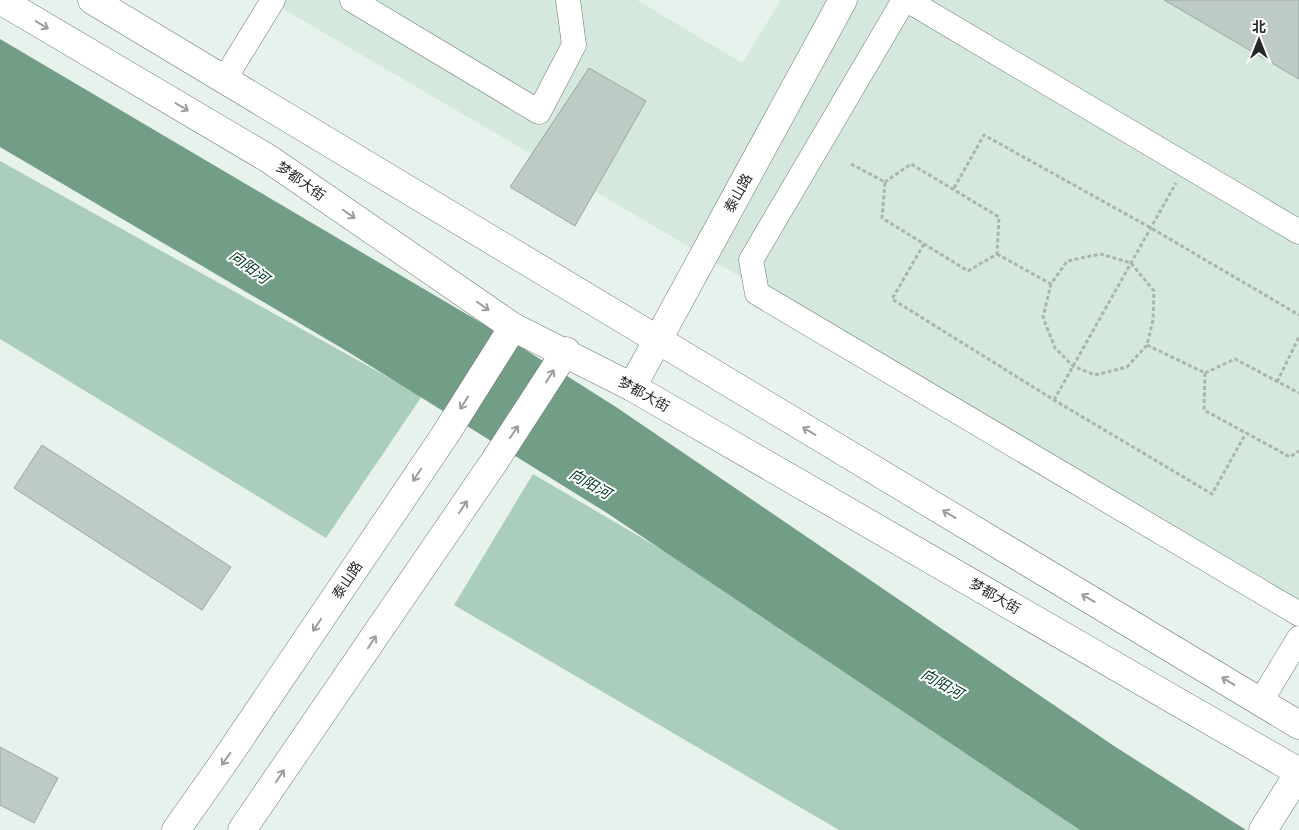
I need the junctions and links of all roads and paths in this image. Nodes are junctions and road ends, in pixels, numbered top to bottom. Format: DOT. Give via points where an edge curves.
graph roads {
  1 [pos="0,0"];
  2 [pos="92,0"];
  3 [pos="273,0"];
  4 [pos="352,0"];
  5 [pos="568,0"];
  6 [pos="843,0"];
  7 [pos="905,0"];
  8 [pos="224,80"];
  9 [pos="851,164"];
  10 [pos="1186,165"];
  11 [pos="885,182"];
  12 [pos="954,188"];
  13 [pos="1151,228"];
  14 [pos="1299,232"];
  15 [pos="924,244"];
  16 [pos="997,254"];
  17 [pos="1131,263"];
  18 [pos="1051,284"];
  19 [pos="1299,315"];
  20 [pos="513,326"];
  21 [pos="1299,337"];
  22 [pos="657,340"];
  23 [pos="1147,345"];
  24 [pos="566,351"];
  25 [pos="1073,366"];
  26 [pos="1205,373"];
  27 [pos="1277,382"];
  28 [pos="632,386"];
  29 [pos="1299,393"];
  30 [pos="1054,400"];
  31 [pos="1246,433"];
  32 [pos="1299,451"];
  33 [pos="1299,614"];
  34 [pos="1299,638"];
  35 [pos="1262,701"];
  36 [pos="1299,725"];
  37 [pos="1295,779"];
  38 [pos="176,830"];
  39 [pos="242,830"];
  40 [pos="1263,830"];
  1 -- 20 [label="main road, 梦都大街, one-way" via="269,159"];
  2 -- 8 [label="main road"];
  3 -- 8 [label="street"];
  4 -- 5 [label="street" via="539,112 574,45"];
  6 -- 22 [label="main road, 泰山路"];
  7 -- 10 [label="street"];
  7 -- 33 [label="street" via="751,260 757,293"];
  8 -- 22 [label="main road"];
  9 -- 11 [label="path"];
  10 -- 13 [label="path"];
  10 -- 14 [label="street"];
  11 -- 12 [label="path" via="911,164"];
  11 -- 15 [label="path" via="882,218"];
  12 -- 13 [label="path" via="984,135"];
  12 -- 16 [label="path" via="999,217"];
  13 -- 17 [label="path"];
  13 -- 19 [label="path"];
  15 -- 16 [label="path" via="968,271"];
  15 -- 30 [label="path" via="892,299"];
  16 -- 18 [label="path"];
  17 -- 18 [label="path" via="1101,254 1067,261"];
  17 -- 23 [label="path" via="1154,291 1153,320"];
  17 -- 25 [label="path"];
  18 -- 25 [label="path" via="1043,318 1054,348"];
  20 -- 24 [label="main road, 梦都大街"];
  20 -- 38 [label="main road, 泰山路, one-way" via="445,435"];
  21 -- 27 [label="path"];
  22 -- 28 [label="main road, 泰山路"];
  35 -- 22 [label="main road, one-way"];
  23 -- 25 [label="path" via="1127,367 1095,375"];
  23 -- 26 [label="path"];
  24 -- 28 [label="main road, 梦都大街"];
  39 -- 24 [label="main road, one-way" via="494,462"];
  25 -- 30 [label="path"];
  26 -- 27 [label="path" via="1235,359"];
  26 -- 31 [label="path" via="1204,410"];
  27 -- 29 [label="path"];
  28 -- 37 [label="main road, 梦都大街"];
  30 -- 31 [label="path" via="1212,494"];
  31 -- 32 [label="path" via="1290,457"];
  34 -- 35 [label="street"];
  35 -- 36 [label="main road"];
  37 -- 40 [label="main road"];
}
